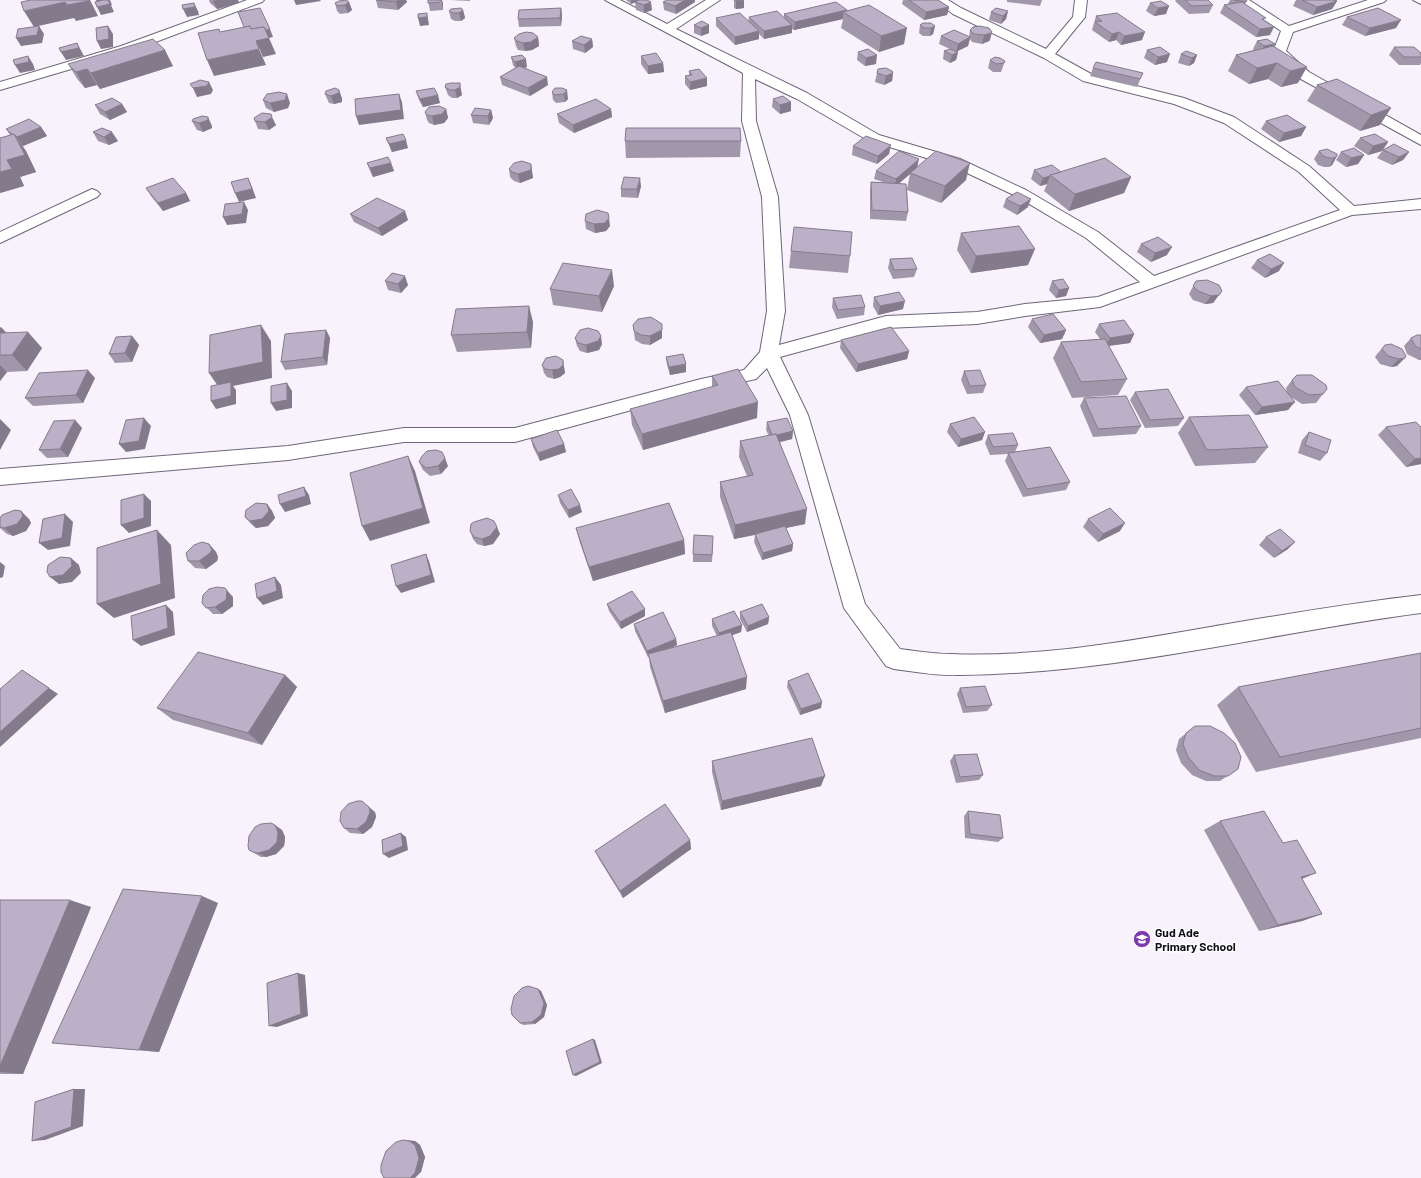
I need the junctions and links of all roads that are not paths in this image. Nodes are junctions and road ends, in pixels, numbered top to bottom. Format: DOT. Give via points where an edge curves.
graph roads {
  1 [pos="258,0"];
  2 [pos="611,0"];
  3 [pos="714,0"];
  4 [pos="940,0"];
  5 [pos="1080,0"];
  6 [pos="1241,0"];
  7 [pos="1380,0"];
  8 [pos="667,29"];
  9 [pos="1288,30"];
  10 [pos="1048,55"];
  11 [pos="749,71"];
  12 [pos="0,86"];
  13 [pos="1421,141"];
  14 [pos="92,194"];
  15 [pos="1421,204"];
  16 [pos="1350,211"];
  17 [pos="0,238"];
  18 [pos="1152,283"];
  19 [pos="769,354"];
  20 [pos="0,477"];
  21 [pos="1421,604"];
  1 -- 12 [label="street" via="125,49"];
  2 -- 8 [label="street"];
  3 -- 8 [label="street"];
  4 -- 10 [label="street" via="957,11"];
  5 -- 10 [label="street" via="1079,17"];
  6 -- 9 [label="street"];
  7 -- 9 [label="street"];
  8 -- 11 [label="street"];
  9 -- 13 [label="street" via="1279,52 1304,75"];
  10 -- 16 [label="street" via="1088,78 1179,101 1229,120 1304,169"];
  11 -- 18 [label="street" via="802,96 874,138 955,162 1021,193 1092,235"];
  11 -- 19 [label="street" via="749,121 770,197 776,311"];
  14 -- 17 [label="street"];
  15 -- 16 [label="street"];
  16 -- 18 [label="street"];
  18 -- 19 [label="street" via="1100,302 977,318 886,322"];
  19 -- 20 [label="street" via="750,375 701,385 515,435 404,435 288,453"];
  19 -- 21 [label="street" via="799,415 855,608 894,659 959,665 1076,659 1364,610"];
}
